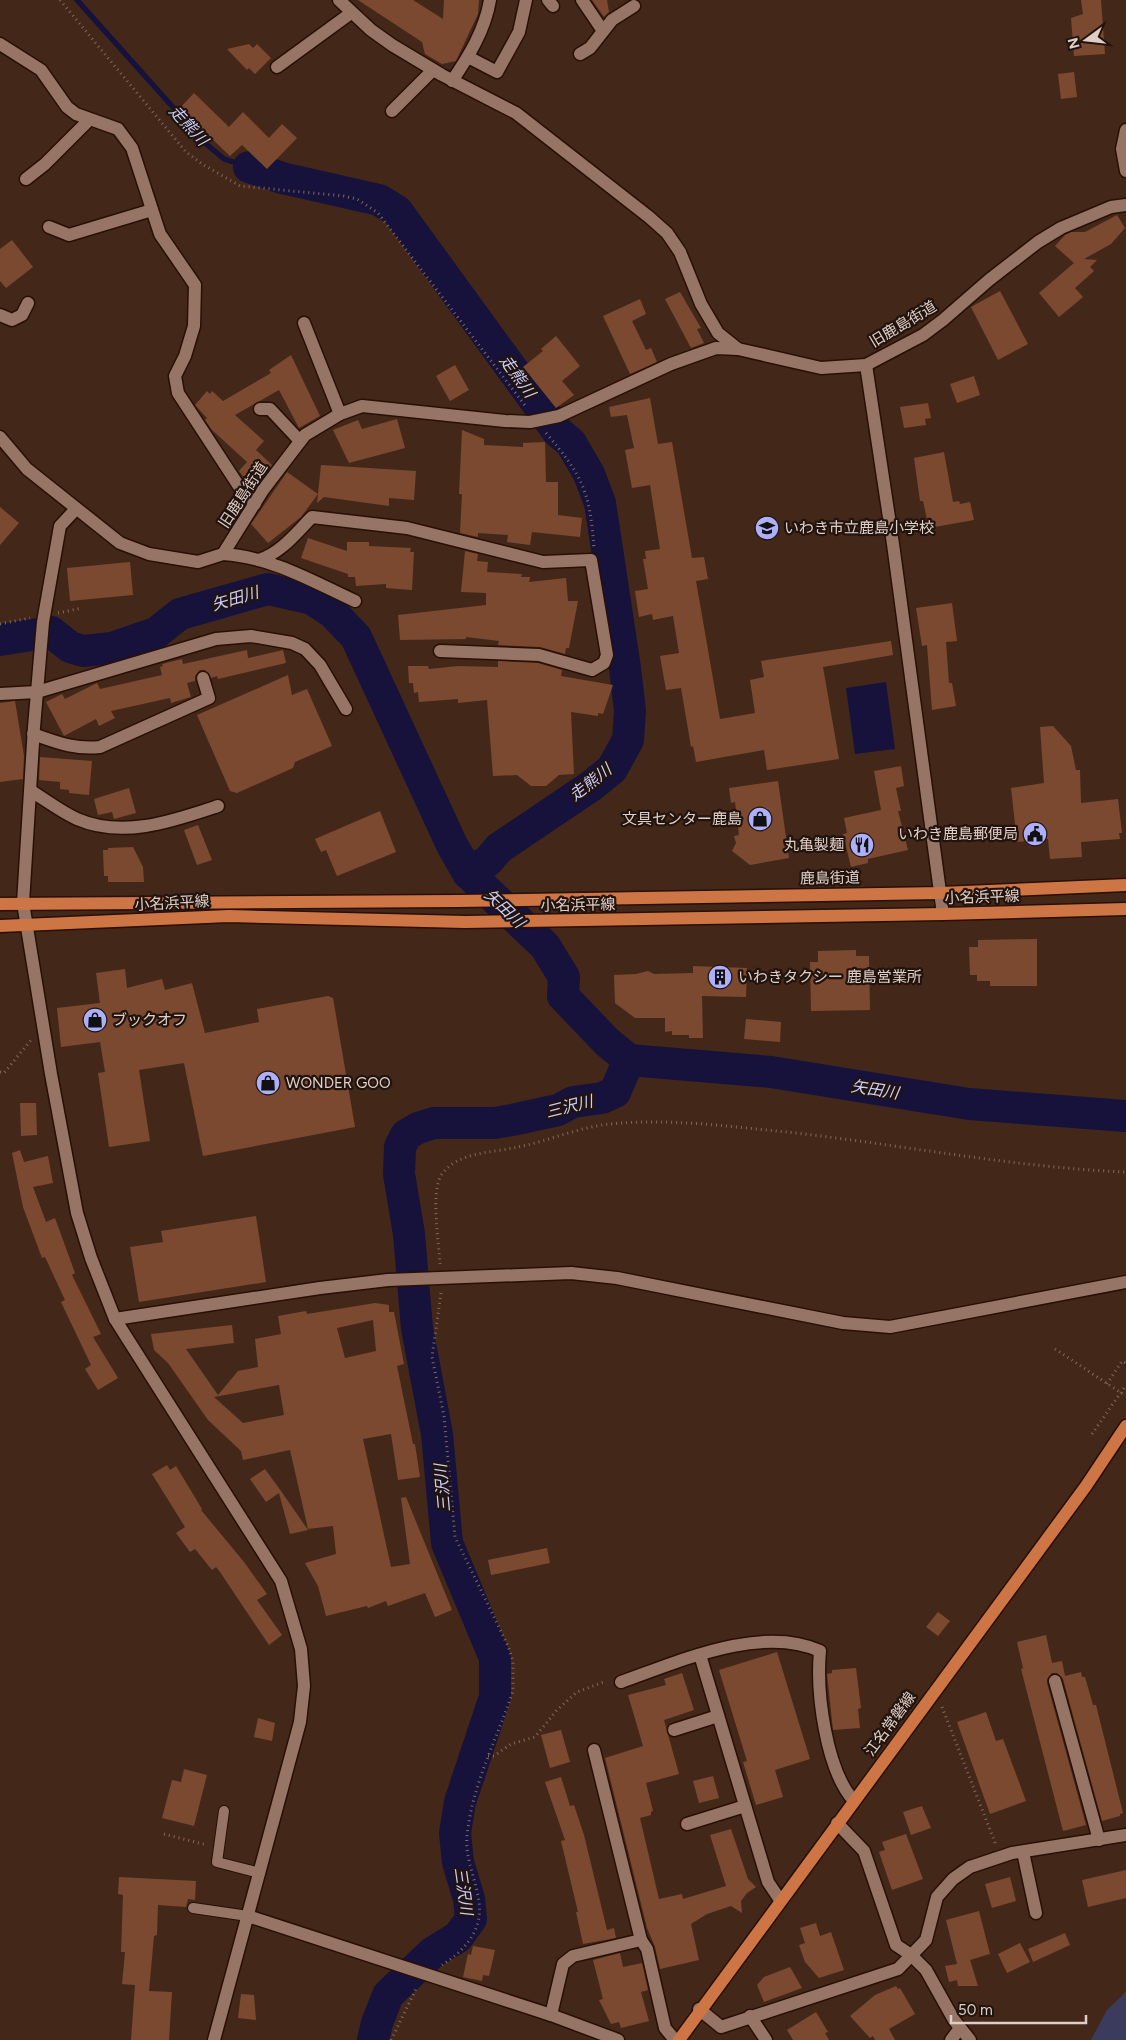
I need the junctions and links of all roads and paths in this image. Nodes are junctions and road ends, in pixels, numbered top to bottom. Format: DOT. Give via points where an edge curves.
graph roads {
  1 [pos="60,0"];
  2 [pos="339,0"];
  3 [pos="490,0"];
  4 [pos="526,0"];
  5 [pos="582,0"];
  6 [pos="634,6"];
  7 [pos="351,13"];
  8 [pos="603,31"];
  9 [pos="0,44"];
  10 [pos="580,54"];
  11 [pos="468,57"];
  12 [pos="277,67"];
  13 [pos="433,70"];
  14 [pos="452,80"];
  15 [pos="392,111"];
  16 [pos="89,120"];
  17 [pos="1126,130"];
  18 [pos="1126,171"];
  19 [pos="26,179"];
  20 [pos="1126,205"];
  21 [pos="152,210"];
  22 [pos="49,227"];
  23 [pos="28,303"];
  24 [pos="0,315"];
  25 [pos="304,323"];
  26 [pos="738,349"];
  27 [pos="866,365"];
  28 [pos="260,409"];
  29 [pos="340,414"];
  30 [pos="539,420"];
  31 [pos="0,437"];
  32 [pos="300,442"];
  33 [pos="255,504"];
  34 [pos="76,509"];
  35 [pos="223,554"];
  36 [pos="259,560"];
  37 [pos="591,560"];
  38 [pos="355,601"];
  39 [pos="440,651"];
  40 [pos="203,678"];
  41 [pos="37,686"];
  42 [pos="0,694"];
  43 [pos="346,709"];
  44 [pos="33,734"];
  45 [pos="30,791"];
  46 [pos="218,806"];
  47 [pos="1126,885"];
  48 [pos="941,893"];
  49 [pos="535,898"];
  50 [pos="23,903"];
  51 [pos="0,904"];
  52 [pos="1126,909"];
  53 [pos="943,914"];
  54 [pos="0,926"];
  55 [pos="25,926"];
  56 [pos="44,1032"];
  57 [pos="0,1072"];
  58 [pos="1126,1172"];
  59 [pos="442,1279"];
  60 [pos="1126,1282"];
  61 [pos="115,1319"];
  62 [pos="1055,1349"];
  63 [pos="1126,1363"];
  64 [pos="1107,1384"];
  65 [pos="1126,1385"];
  66 [pos="1126,1396"];
  67 [pos="1126,1426"];
  68 [pos="1092,1434"];
  69 [pos="700,1655"];
  70 [pos="1055,1681"];
  71 [pos="621,1682"];
  72 [pos="942,1707"];
  73 [pos="718,1716"];
  74 [pos="674,1730"];
  75 [pos="594,1750"];
  76 [pos="488,1756"];
  77 [pos="854,1801"];
  78 [pos="745,1806"];
  79 [pos="224,1811"];
  80 [pos="837,1823"];
  81 [pos="687,1824"];
  82 [pos="164,1834"];
  83 [pos="1126,1835"];
  84 [pos="1098,1840"];
  85 [pos="219,1848"];
  86 [pos="1023,1852"];
  87 [pos="1000,1857"];
  88 [pos="260,1873"];
  89 [pos="780,1900"];
  90 [pos="193,1908"];
  91 [pos="1036,1913"];
  92 [pos="248,1916"];
  93 [pos="641,1940"];
  94 [pos="911,1955"];
  95 [pos="426,1976"];
  96 [pos="699,2009"];
  97 [pos="551,2015"];
  98 [pos="750,2016"];
  99 [pos="960,2028"];
  100 [pos="214,2040"];
  101 [pos="391,2040"];
  102 [pos="618,2040"];
  103 [pos="677,2040"];
  104 [pos="766,2040"];
  105 [pos="951,2040"];
  106 [pos="970,2040"];
  1 -- 30 [label="path" via="186,152 202,164 240,186 344,196 357,199 378,213"];
  2 -- 7 [label="street"];
  3 -- 11 [label="street" via="480,34"];
  4 -- 11 [label="street" via="519,32 497,72"];
  5 -- 8 [label="street"];
  6 -- 8 [label="street" via="612,20"];
  7 -- 12 [label="street"];
  7 -- 13 [label="street" via="392,45"];
  8 -- 10 [label="street" via="590,48"];
  9 -- 16 [label="street" via="40,70 67,107"];
  11 -- 14 [label="street"];
  13 -- 14 [label="street"];
  13 -- 15 [label="street"];
  14 -- 26 [label="street" via="516,113 667,233 680,252 710,322"];
  16 -- 19 [label="street"];
  16 -- 21 [label="street" via="113,126 127,138"];
  17 -- 18 [label="street" via="1122,149"];
  20 -- 27 [label="street, 旧鹿島街道" via="1111,207 1061,228 1038,242 944,320"];
  21 -- 22 [label="street" via="68,235"];
  21 -- 33 [label="street" via="160,234 195,285 194,326 175,376 178,393 242,491"];
  23 -- 24 [label="street" via="22,315 12,320"];
  25 -- 29 [label="street"];
  26 -- 27 [label="street, 旧鹿島街道" via="821,368"];
  26 -- 30 [label="street, 旧鹿島街道" via="716,348 671,364 559,416"];
  27 -- 48 [label="street"];
  28 -- 32 [label="street" via="270,409"];
  29 -- 30 [label="street, 旧鹿島街道" via="362,406 505,421"];
  29 -- 32 [label="street, 旧鹿島街道" via="305,435"];
  30 -- 37 [label="path" via="585,487 593,529"];
  31 -- 34 [label="street" via="27,469"];
  32 -- 33 [label="street, 旧鹿島街道"];
  33 -- 35 [label="street, 旧鹿島街道"];
  34 -- 35 [label="street" via="120,543 149,554 198,562"];
  34 -- 41 [label="street" via="60,526 43,622"];
  35 -- 36 [label="street"];
  36 -- 37 [label="street" via="286,544 312,517 407,528 543,562"];
  36 -- 38 [label="street" via="275,564"];
  37 -- 39 [label="street" via="607,655 604,663 592,670 539,655"];
  40 -- 44 [label="street" via="209,698 100,747 66,746"];
  41 -- 42 [label="street"];
  41 -- 43 [label="street" via="216,639 251,636 292,643 305,649 320,665"];
  41 -- 44 [label="street"];
  44 -- 45 [label="street"];
  45 -- 46 [label="street" via="76,819 104,828 150,826"];
  45 -- 50 [label="street"];
  47 -- 48 [label="main road, 鹿島街道"];
  48 -- 49 [label="main road, 鹿島街道"];
  48 -- 53 [label="street"];
  49 -- 50 [label="main road, 小名浜平線"];
  50 -- 51 [label="main road, 小名浜平線"];
  50 -- 55 [label="street"];
  52 -- 53 [label="main road, 小名浜平線"];
  53 -- 55 [label="main road, 小名浜平線" via="533,922 229,916"];
  54 -- 55 [label="main road, 小名浜平線"];
  55 -- 56 [label="street"];
  56 -- 57 [label="path" via="34,1036 4,1073"];
  56 -- 61 [label="street" via="77,1213"];
  58 -- 59 [label="path" via="989,1159 806,1133 687,1122 610,1124 519,1147 475,1154 448,1168 440,1176 436,1189"];
  59 -- 60 [label="street" via="584,1274 843,1323 890,1327"];
  59 -- 61 [label="street" via="388,1280 320,1288"];
  59 -- 76 [label="path" via="432,1357 444,1416 456,1537 513,1662 513,1691"];
  61 -- 88 [label="street" via="281,1581 294,1620 301,1649 304,1686 300,1722"];
  62 -- 64 [label="path, bridge"];
  63 -- 64 [label="path" via="1122,1361"];
  64 -- 66 [label="path, bridge"];
  65 -- 68 [label="path"];
  67 -- 77 [label="main road, 江名常磐線" via="1086,1486"];
  69 -- 71 [label="street"];
  69 -- 73 [label="street"];
  69 -- 77 [label="street" via="725,1648 774,1642 804,1644 820,1652 819,1701 837,1775"];
  70 -- 84 [label="street"];
  71 -- 76 [label="path" via="607,1681 577,1692 535,1737 511,1744 494,1756"];
  72 -- 87 [label="path"];
  73 -- 74 [label="street"];
  73 -- 78 [label="street"];
  75 -- 93 [label="street"];
  76 -- 95 [label="path" via="467,1836 478,1922 460,1952"];
  77 -- 80 [label="main road, 江名常磐線"];
  78 -- 81 [label="street"];
  78 -- 89 [label="street" via="768,1882"];
  79 -- 85 [label="lane"];
  80 -- 89 [label="main road, 江名常磐線"];
  80 -- 94 [label="street" via="864,1852 896,1945"];
  82 -- 85 [label="path"];
  83 -- 84 [label="street"];
  84 -- 86 [label="street"];
  85 -- 88 [label="lane" via="218,1862"];
  86 -- 87 [label="street"];
  86 -- 91 [label="street"];
  87 -- 94 [label="street" via="970,1867 952,1879 937,1897 926,1940"];
  88 -- 92 [label="street"];
  89 -- 96 [label="main road, 江名常磐線"];
  90 -- 92 [label="lane"];
  92 -- 95 [label="street"];
  92 -- 100 [label="street"];
  93 -- 97 [label="street" via="573,1956 563,1964"];
  93 -- 103 [label="street" via="647,1949 665,2028"];
  94 -- 98 [label="street" via="898,1969"];
  94 -- 99 [label="street" via="935,1983"];
  95 -- 97 [label="street"];
  95 -- 101 [label="path" via="419,1982"];
  96 -- 98 [label="street" via="721,2027"];
  96 -- 103 [label="main road, 江名常磐線"];
  97 -- 102 [label="street"];
  98 -- 104 [label="street"];
  99 -- 105 [label="street"];
  99 -- 106 [label="street"];
}
